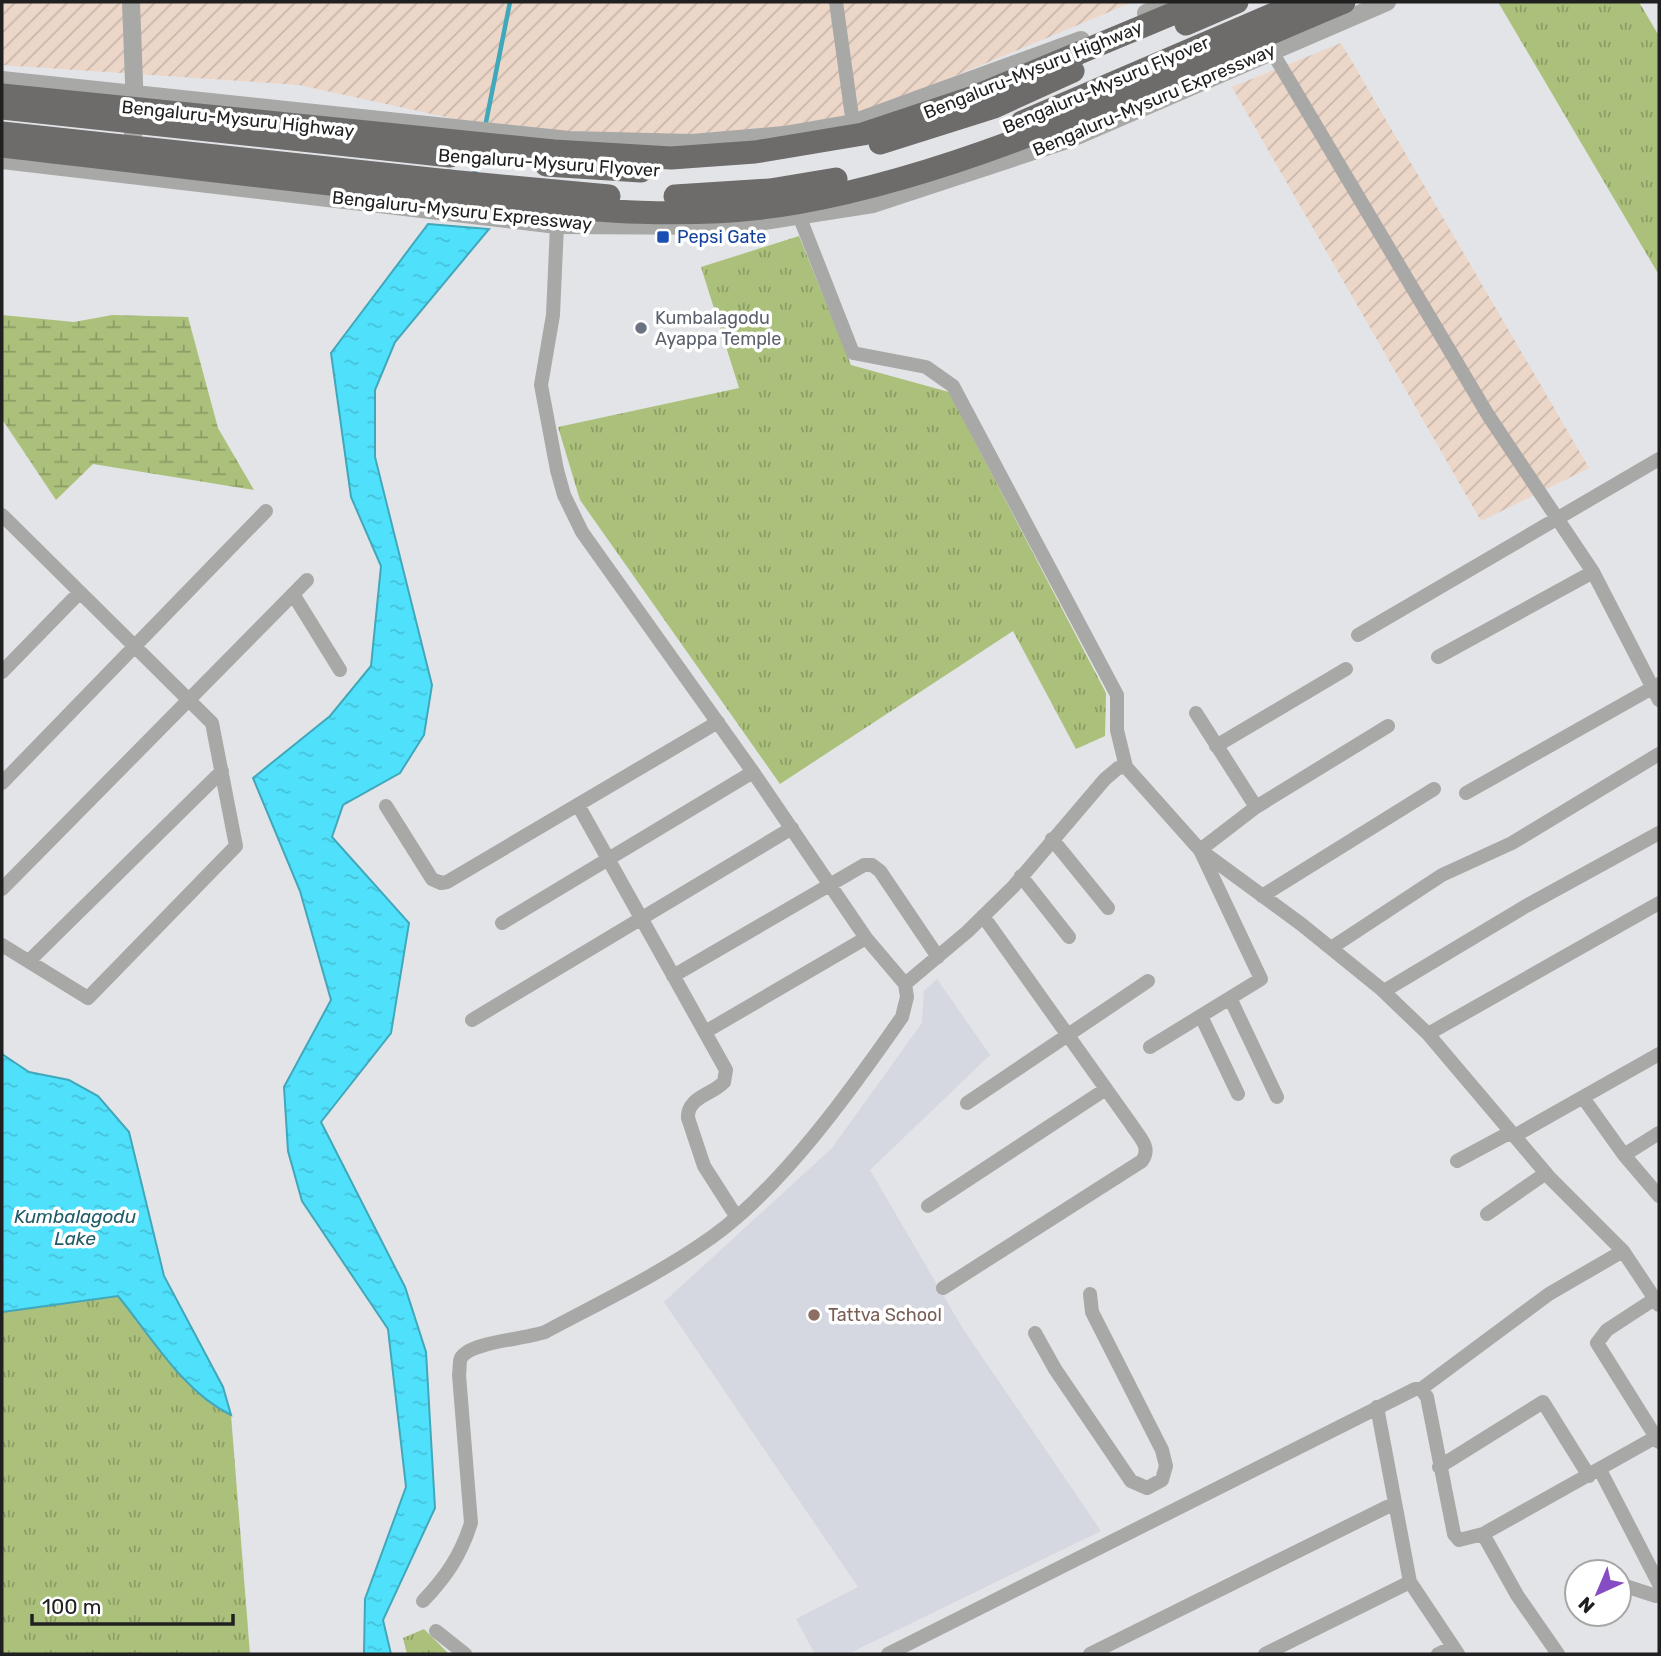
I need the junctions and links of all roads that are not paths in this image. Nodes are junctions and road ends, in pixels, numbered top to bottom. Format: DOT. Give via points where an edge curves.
graph roads {
  1 [pos="131,2"];
  2 [pos="836,2"];
  3 [pos="1172,2"];
  4 [pos="1201,2"];
  5 [pos="1237,2"];
  6 [pos="1302,2"];
  7 [pos="1344,2"];
  8 [pos="1387,2"];
  9 [pos="1271,50"];
  10 [pos="2,80"];
  11 [pos="2,95"];
  12 [pos="135,101"];
  13 [pos="2,108"];
  14 [pos="853,129"];
  15 [pos="2,133"];
  16 [pos="2,146"];
  17 [pos="2,160"];
  18 [pos="130,167"];
  19 [pos="464,201"];
  20 [pos="800,218"];
  21 [pos="557,225"];
  22 [pos="1659,459"];
  23 [pos="266,511"];
  24 [pos="2,515"];
  25 [pos="1558,517"];
  26 [pos="1593,572"];
  27 [pos="307,580"];
  28 [pos="79,592"];
  29 [pos="293,594"];
  30 [pos="1358,635"];
  31 [pos="135,646"];
  32 [pos="1438,657"];
  33 [pos="1346,669"];
  34 [pos="340,670"];
  35 [pos="2,672"];
  36 [pos="1657,690"];
  37 [pos="188,699"];
  38 [pos="1196,713"];
  39 [pos="718,722"];
  40 [pos="1388,726"];
  41 [pos="1216,746"];
  42 [pos="1659,754"];
  43 [pos="1126,768"];
  44 [pos="222,771"];
  45 [pos="753,772"];
  46 [pos="2,783"];
  47 [pos="1434,789"];
  48 [pos="1466,793"];
  49 [pos="578,805"];
  50 [pos="386,806"];
  51 [pos="1256,807"];
  52 [pos="792,828"];
  53 [pos="1659,833"];
  54 [pos="1052,839"];
  55 [pos="1200,850"];
  56 [pos="608,859"];
  57 [pos="1021,876"];
  58 [pos="830,885"];
  59 [pos="2,889"];
  60 [pos="1262,895"];
  61 [pos="1659,903"];
  62 [pos="1108,908"];
  63 [pos="983,916"];
  64 [pos="641,918"];
  65 [pos="502,923"];
  66 [pos="1069,937"];
  67 [pos="866,938"];
  68 [pos="2,945"];
  69 [pos="1331,948"];
  70 [pos="938,957"];
  71 [pos="29,961"];
  72 [pos="673,976"];
  73 [pos="1148,981"];
  74 [pos="905,984"];
  75 [pos="1384,991"];
  76 [pos="1230,998"];
  77 [pos="1201,1016"];
  78 [pos="472,1020"];
  79 [pos="705,1032"];
  80 [pos="1428,1034"];
  81 [pos="1068,1035"];
  82 [pos="1150,1046"];
  83 [pos="1659,1054"];
  84 [pos="1106,1089"];
  85 [pos="1238,1094"];
  86 [pos="1277,1097"];
  87 [pos="1584,1099"];
  88 [pos="967,1103"];
  89 [pos="1659,1133"];
  90 [pos="1513,1134"];
  91 [pos="1624,1155"];
  92 [pos="1457,1161"];
  93 [pos="1546,1173"];
  94 [pos="1659,1196"];
  95 [pos="928,1206"];
  96 [pos="1487,1214"];
  97 [pos="736,1216"];
  98 [pos="1623,1251"];
  99 [pos="943,1289"];
  100 [pos="1090,1294"];
  101 [pos="1657,1301"];
  102 [pos="1035,1333"];
  103 [pos="1421,1389"];
  104 [pos="1377,1407"];
  105 [pos="1658,1440"];
  106 [pos="1439,1467"];
  107 [pos="1595,1473"];
  108 [pos="1395,1503"];
  109 [pos="1483,1534"];
  110 [pos="1410,1582"];
  111 [pos="1659,1584"];
  112 [pos="1633,1589"];
  113 [pos="1659,1594"];
  114 [pos="423,1601"];
  115 [pos="436,1631"];
  116 [pos="1455,1651"];
  117 [pos="465,1654"];
  118 [pos="888,1654"];
  119 [pos="1090,1654"];
  120 [pos="1265,1654"];
  121 [pos="1438,1654"];
  122 [pos="1558,1654"];
  1 -- 12 [label="street"];
  2 -- 14 [label="street"];
  3 -- 14 [label="street"];
  4 -- 14 [label="highway, Bengaluru-Mysuru Highway" via="971,98"];
  5 -- 13 [label="highway, Bengaluru-Mysuru Flyover, bridge" via="994,107 932,128 844,152 726,169 644,172 562,167"];
  6 -- 19 [label="highway, Bengaluru-Mysuru Flyover" via="1003,130 927,157 849,176 728,194"];
  7 -- 19 [label="highway, Bengaluru-Mysuru Expressway" via="1095,109 898,180 795,203 715,211 553,209"];
  8 -- 9 [label="street, Bengaluru-Mysuru Expressway"];
  9 -- 20 [label="street, Bengaluru-Mysuru Expressway" via="1070,139 873,204"];
  9 -- 25 [label="street" via="1488,415"];
  10 -- 12 [label="street"];
  11 -- 12 [label="highway, Bengaluru-Mysuru Highway"];
  12 -- 14 [label="highway, Bengaluru-Mysuru Highway" via="671,158 755,152"];
  12 -- 18 [label="street"];
  15 -- 19 [label="highway, Bengaluru-Mysuru Expressway, bridge"];
  16 -- 18 [label="highway, Bengaluru-Mysuru Expressway"];
  17 -- 18 [label="street, Bengaluru-Mysuru Expressway"];
  18 -- 19 [label="highway, Bengaluru-Mysuru Expressway"];
  19 -- 21 [label="street, Bengaluru-Mysuru Expressway"];
  20 -- 21 [label="street, Bengaluru-Mysuru Expressway" via="672,228"];
  20 -- 43 [label="street" via="853,353 926,366 953,386 1117,695 1117,730"];
  21 -- 39 [label="street" via="553,316 541,385 564,495 582,532"];
  22 -- 25 [label="street"];
  23 -- 31 [label="street"];
  24 -- 28 [label="street"];
  25 -- 26 [label="street"];
  25 -- 30 [label="street"];
  26 -- 32 [label="street"];
  26 -- 36 [label="street"];
  27 -- 29 [label="street"];
  28 -- 31 [label="street"];
  28 -- 35 [label="street"];
  29 -- 34 [label="street"];
  29 -- 37 [label="street"];
  31 -- 37 [label="street"];
  31 -- 46 [label="street"];
  33 -- 41 [label="street"];
  36 -- 48 [label="street"];
  37 -- 44 [label="street" via="212,723"];
  37 -- 59 [label="street"];
  38 -- 41 [label="street"];
  39 -- 45 [label="street"];
  39 -- 49 [label="street"];
  40 -- 51 [label="street"];
  41 -- 51 [label="street"];
  42 -- 69 [label="street" via="1512,843 1442,875"];
  43 -- 54 [label="street" via="1118,768 1105,779"];
  43 -- 55 [label="street"];
  44 -- 71 [label="street"];
  44 -- 71 [label="street" via="236,846 89,998"];
  45 -- 52 [label="street"];
  45 -- 56 [label="street"];
  47 -- 60 [label="street"];
  49 -- 50 [label="street" via="441,883 432,879"];
  49 -- 56 [label="street"];
  51 -- 55 [label="street"];
  52 -- 58 [label="street"];
  52 -- 64 [label="street"];
  53 -- 75 [label="street"];
  54 -- 57 [label="street"];
  54 -- 62 [label="street"];
  55 -- 60 [label="street"];
  55 -- 76 [label="street" via="1261,979"];
  56 -- 64 [label="street"];
  56 -- 65 [label="street"];
  57 -- 63 [label="street"];
  57 -- 66 [label="street"];
  58 -- 67 [label="street"];
  58 -- 70 [label="street" via="872,865"];
  58 -- 72 [label="street"];
  60 -- 69 [label="street"];
  61 -- 80 [label="street"];
  63 -- 70 [label="street"];
  63 -- 81 [label="street"];
  64 -- 72 [label="street"];
  64 -- 78 [label="street"];
  67 -- 74 [label="street"];
  67 -- 79 [label="street"];
  68 -- 71 [label="street"];
  69 -- 75 [label="street"];
  70 -- 74 [label="street"];
  72 -- 79 [label="street"];
  73 -- 81 [label="street"];
  74 -- 97 [label="street" via="902,1017 890,1035 781,1173"];
  75 -- 80 [label="street"];
  76 -- 77 [label="street"];
  76 -- 86 [label="street"];
  77 -- 82 [label="street"];
  77 -- 85 [label="street"];
  79 -- 97 [label="street" via="727,1077 719,1088 694,1101 688,1118 704,1166"];
  80 -- 90 [label="street"];
  81 -- 84 [label="street"];
  81 -- 88 [label="street"];
  83 -- 87 [label="street"];
  84 -- 95 [label="street"];
  84 -- 99 [label="street" via="1147,1148 1142,1161"];
  87 -- 90 [label="street"];
  87 -- 91 [label="street"];
  89 -- 91 [label="street"];
  90 -- 92 [label="street"];
  90 -- 93 [label="street"];
  91 -- 94 [label="street"];
  93 -- 96 [label="street"];
  93 -- 98 [label="street"];
  97 -- 114 [label="street" via="694,1248 545,1332 472,1346 461,1358 471,1523 449,1574"];
  98 -- 101 [label="street"];
  98 -- 103 [label="street" via="1549,1294"];
  100 -- 102 [label="street" via="1093,1312 1162,1450 1166,1466 1162,1480 1147,1488 1131,1481"];
  101 -- 105 [label="street" via="1607,1330 1598,1343"];
  103 -- 104 [label="street"];
  103 -- 106 [label="street" via="1427,1397"];
  104 -- 108 [label="street"];
  104 -- 118 [label="street"];
  105 -- 107 [label="street"];
  106 -- 107 [label="street" via="1542,1402"];
  106 -- 109 [label="street" via="1455,1537 1461,1541"];
  107 -- 109 [label="street"];
  107 -- 111 [label="street"];
  108 -- 110 [label="street"];
  108 -- 119 [label="street"];
  109 -- 122 [label="street"];
  110 -- 116 [label="street"];
  110 -- 120 [label="street"];
  112 -- 113 [label="street" via="1656,1597"];
  115 -- 117 [label="street"];
  116 -- 121 [label="street"];
}
